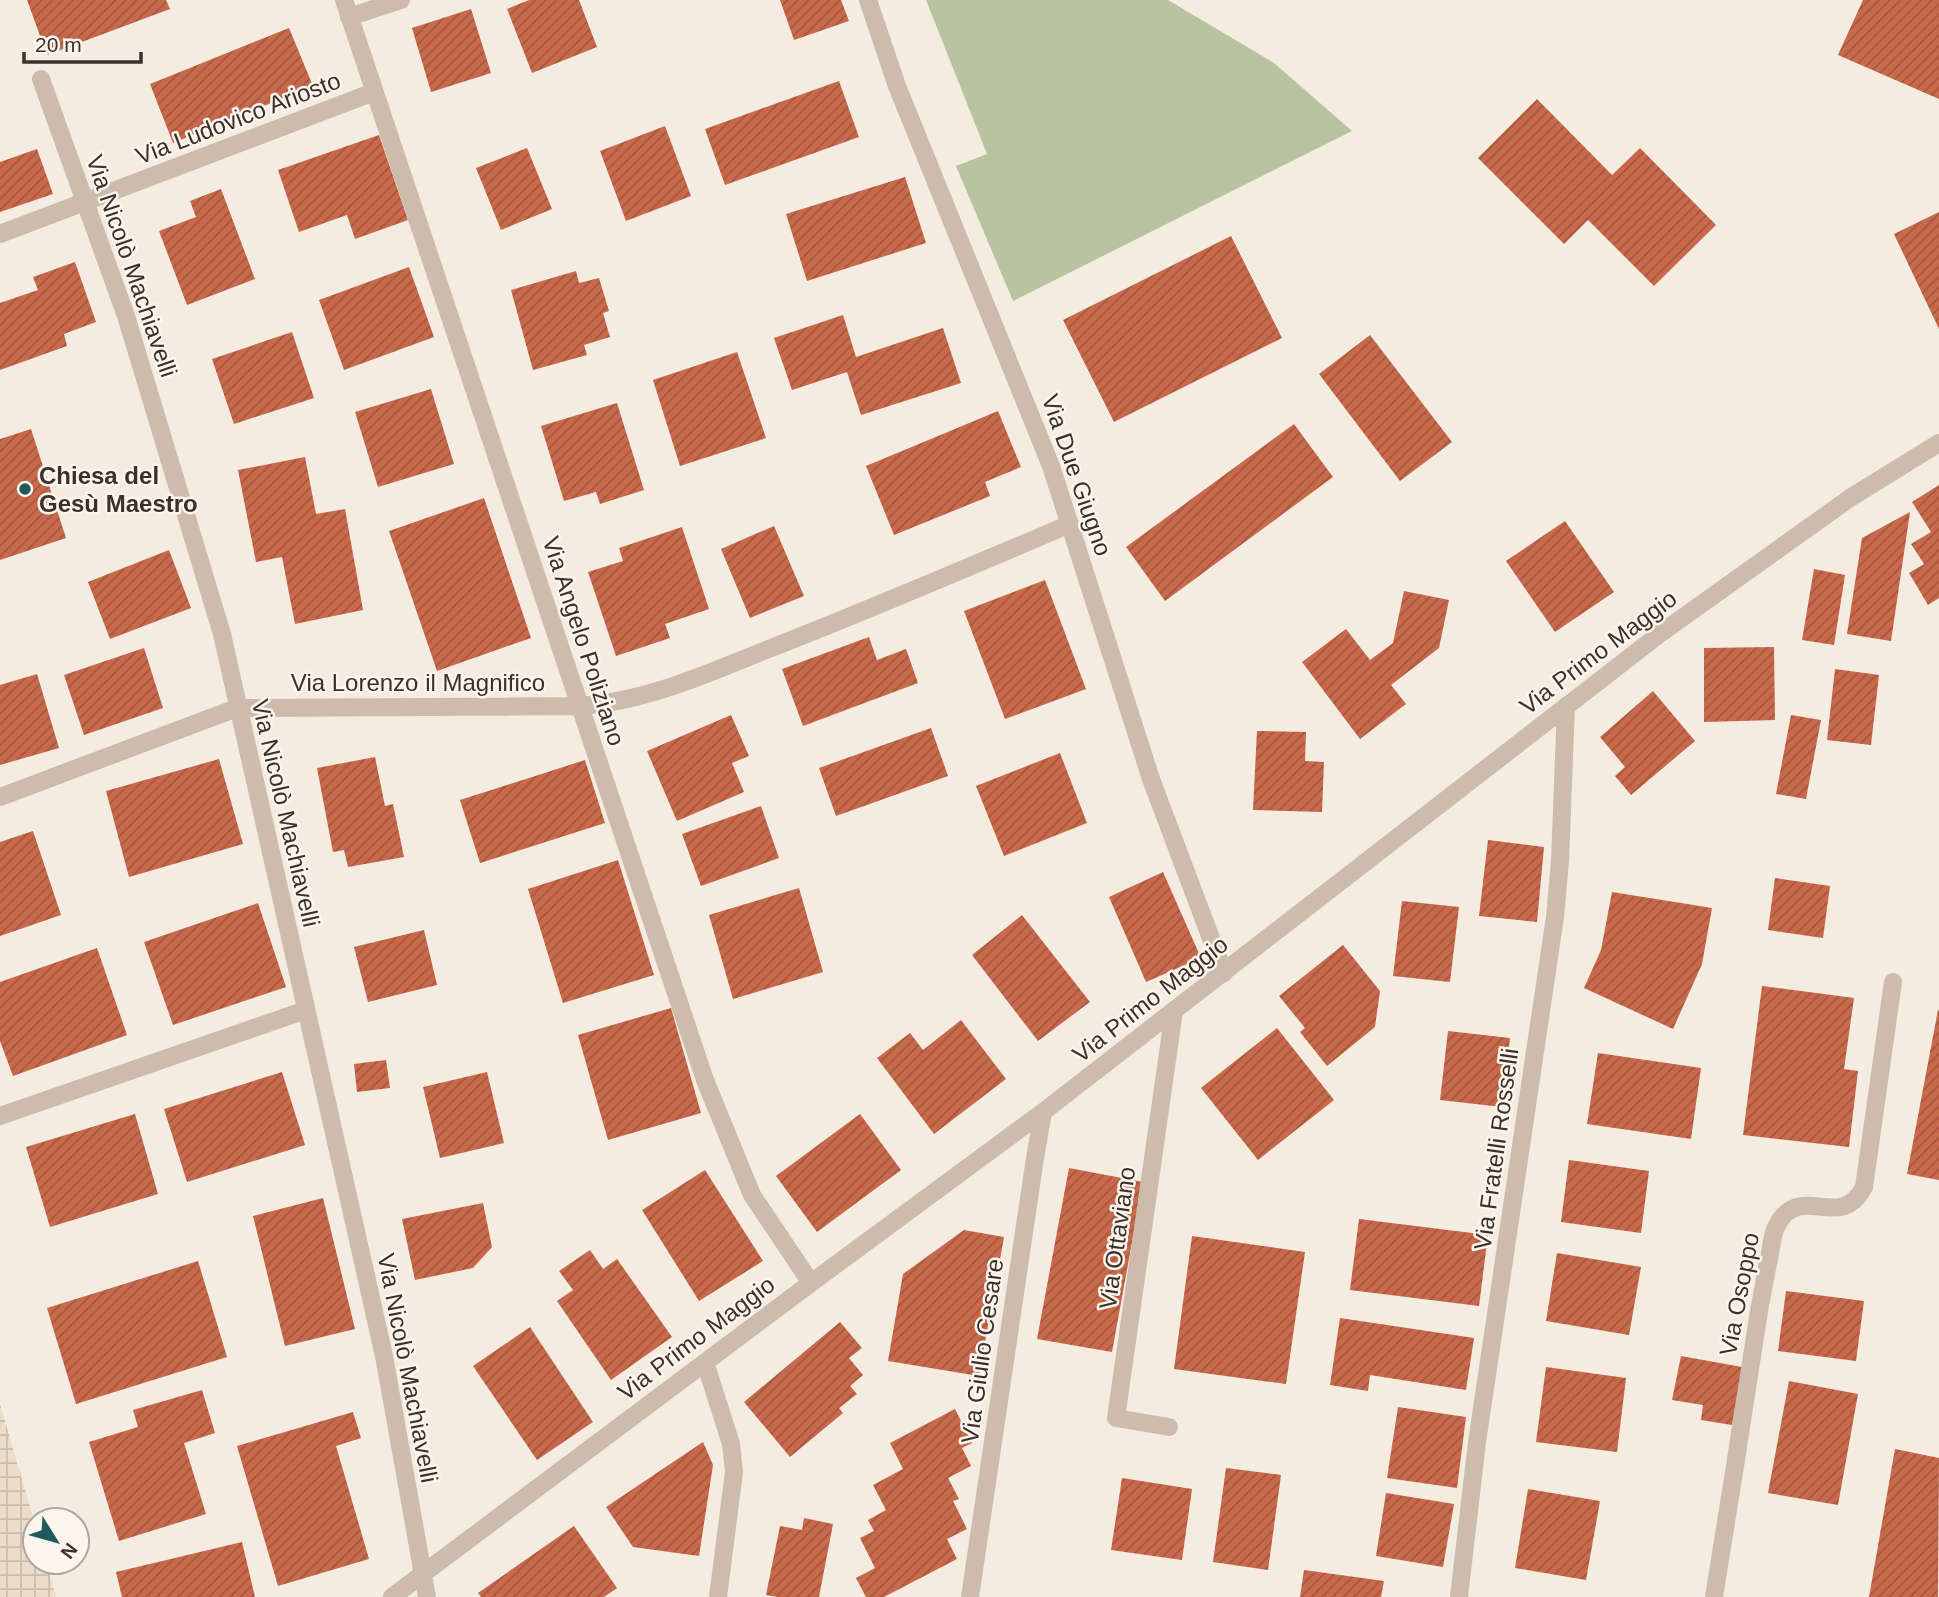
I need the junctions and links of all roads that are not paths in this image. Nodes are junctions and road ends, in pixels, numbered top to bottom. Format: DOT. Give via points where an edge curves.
graph roads {
  1 [pos="401,0"];
  2 [pos="868,0"];
  3 [pos="346,8"];
  4 [pos="41,79"];
  5 [pos="374,92"];
  6 [pos="86,203"];
  7 [pos="0,234"];
  8 [pos="1939,443"];
  9 [pos="1070,524"];
  10 [pos="579,706"];
  11 [pos="1566,706"];
  12 [pos="237,708"];
  13 [pos="0,797"];
  14 [pos="1224,973"];
  15 [pos="1893,982"];
  16 [pos="306,1010"];
  17 [pos="1174,1011"];
  18 [pos="1044,1112"];
  19 [pos="0,1116"];
  20 [pos="811,1283"];
  21 [pos="705,1362"];
  22 [pos="1170,1427"];
  23 [pos="422,1574"];
  24 [pos="392,1597"];
  25 [pos="426,1597"];
  26 [pos="718,1597"];
  27 [pos="970,1597"];
  28 [pos="1459,1597"];
  29 [pos="1714,1597"];
  1 -- 3 [label="street"];
  2 -- 9 [label="street, Via Due Giugno" via="897,86 1040,436"];
  3 -- 5 [label="street, Via Angelo Poliziano"];
  4 -- 6 [label="street, Via Nicolò Machiavelli"];
  5 -- 6 [label="street, Via Ludovico Ariosto"];
  5 -- 10 [label="street, Via Angelo Poliziano"];
  6 -- 7 [label="street, Via Ludovico Ariosto"];
  6 -- 12 [label="street, Via Nicolò Machiavelli" via="126,316 211,594"];
  8 -- 11 [label="street, Via Primo Maggio" via="1850,498"];
  9 -- 10 [label="street, Via Lorenzo il Magnifico" via="716,670 631,700"];
  9 -- 14 [label="street, Via Due Giugno" via="1151,779"];
  10 -- 12 [label="street, Via Lorenzo il Magnifico"];
  10 -- 20 [label="street, Via Angelo Poliziano" via="705,1080 743,1175"];
  11 -- 14 [label="street, Via Primo Maggio"];
  11 -- 28 [label="street, Via Fratelli Rosselli" via="1555,917 1477,1442"];
  12 -- 13 [label="street, Via Lorenzo il Magnifico"];
  12 -- 16 [label="street, Via Nicolò Machiavelli"];
  14 -- 17 [label="street, Via Primo Maggio"];
  15 -- 29 [label="street, Via Osoppo" via="1864,1187 1856,1200 1842,1208 1797,1207 1774,1230"];
  16 -- 19 [label="street"];
  16 -- 23 [label="street, Via Nicolò Machiavelli" via="384,1356"];
  17 -- 18 [label="street, Via Primo Maggio"];
  17 -- 22 [label="street, Via Ottaviano" via="1116,1418"];
  18 -- 20 [label="street, Via Primo Maggio"];
  18 -- 27 [label="street, Via Giulio Cesare"];
  20 -- 21 [label="street, Via Primo Maggio"];
  21 -- 23 [label="street, Via Primo Maggio"];
  21 -- 26 [label="street" via="731,1444 734,1472"];
  23 -- 24 [label="street, Via Primo Maggio"];
  23 -- 25 [label="street, Via Nicolò Machiavelli"];
}
